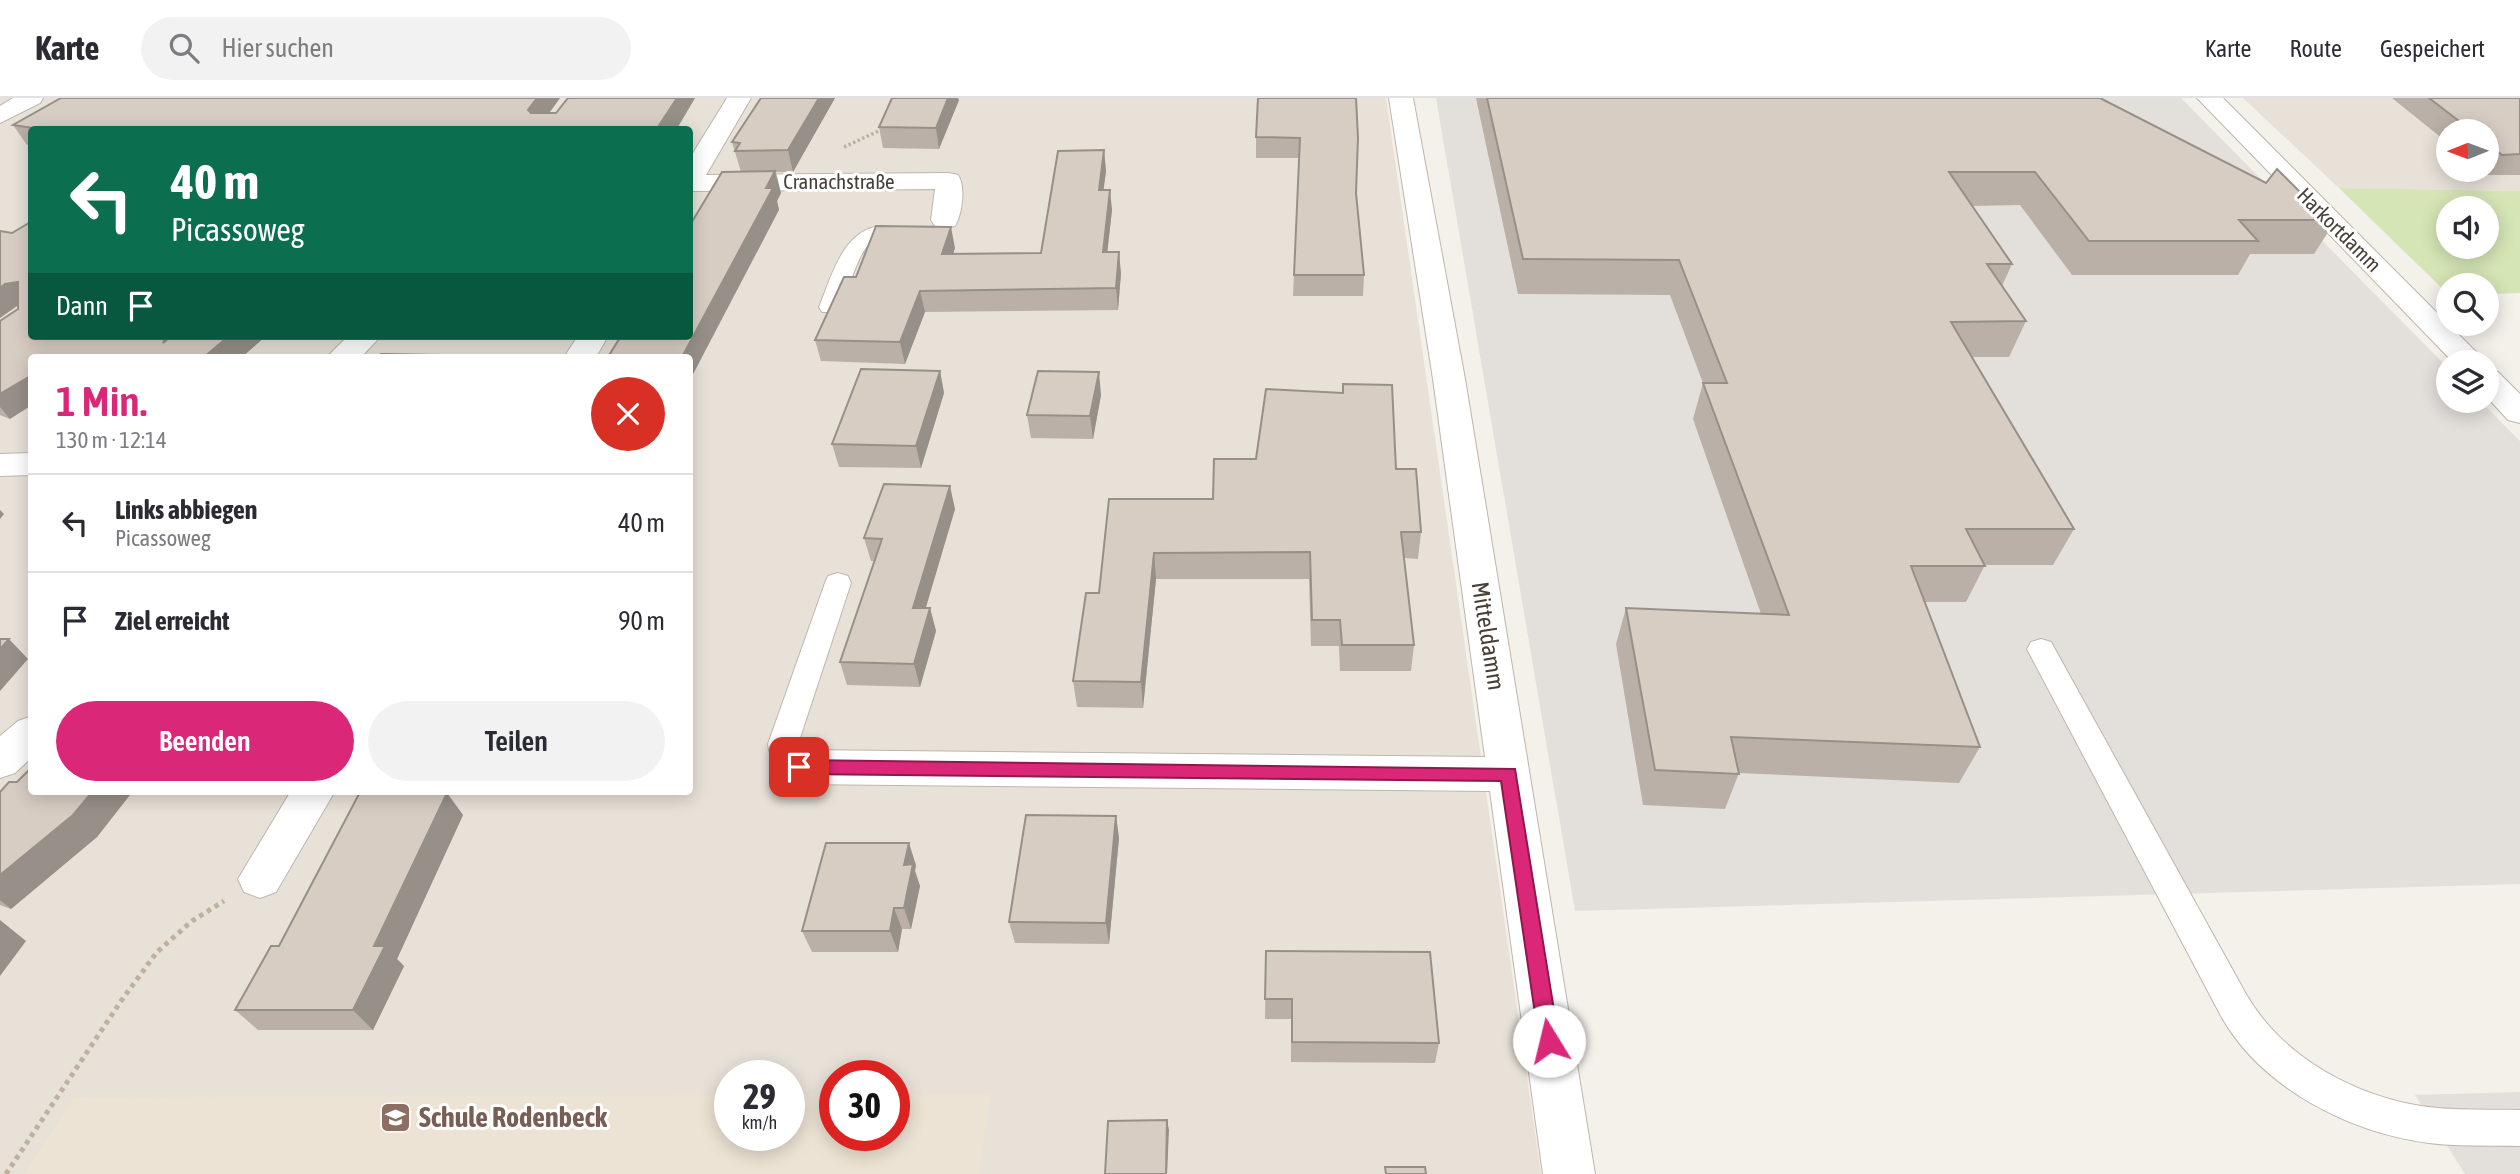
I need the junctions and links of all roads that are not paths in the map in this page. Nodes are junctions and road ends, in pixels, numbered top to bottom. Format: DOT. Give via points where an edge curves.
graph roads {
  1 [pos="31,98"];
  2 [pos="739,98"];
  3 [pos="1401,98"];
  4 [pos="2209,98"];
  5 [pos="0,116"];
  6 [pos="693,176"];
  7 [pos="693,181"];
  8 [pos="944,220"];
  9 [pos="830,307"];
  10 [pos="362,340"];
  11 [pos="2458,350"];
  12 [pos="346,354"];
  13 [pos="2499,391"];
  14 [pos="2520,413"];
  15 [pos="28,464"];
  16 [pos="0,465"];
  17 [pos="838,583"];
  18 [pos="2041,649"];
  19 [pos="28,736"];
  20 [pos="0,761"];
  21 [pos="799,767"];
  22 [pos="1509,774"];
  23 [pos="312,795"];
  24 [pos="260,878"];
  25 [pos="2520,1128"];
  26 [pos="1569,1174"];
  1 -- 5 [label="street"];
  2 -- 6 [label="street"];
  3 -- 22 [label="street, Mitteldamm"];
  4 -- 11 [label="street, Harkortdamm"];
  7 -- 8 [label="street, Cranachstraße" via="949,181"];
  8 -- 9 [label="lane" via="938,230 864,238"];
  10 -- 12 [label="street"];
  13 -- 14 [label="street"];
  15 -- 16 [label="street"];
  17 -- 21 [label="lane" via="783,744 785,756"];
  18 -- 25 [label="lane" via="2221,982 2243,1020 2264,1044 2295,1073 2344,1100 2389,1116 2428,1125"];
  19 -- 20 [label="street"];
  21 -- 22 [label="street"];
  22 -- 26 [label="street, Mitteldamm"];
  23 -- 24 [label="street"];
}
